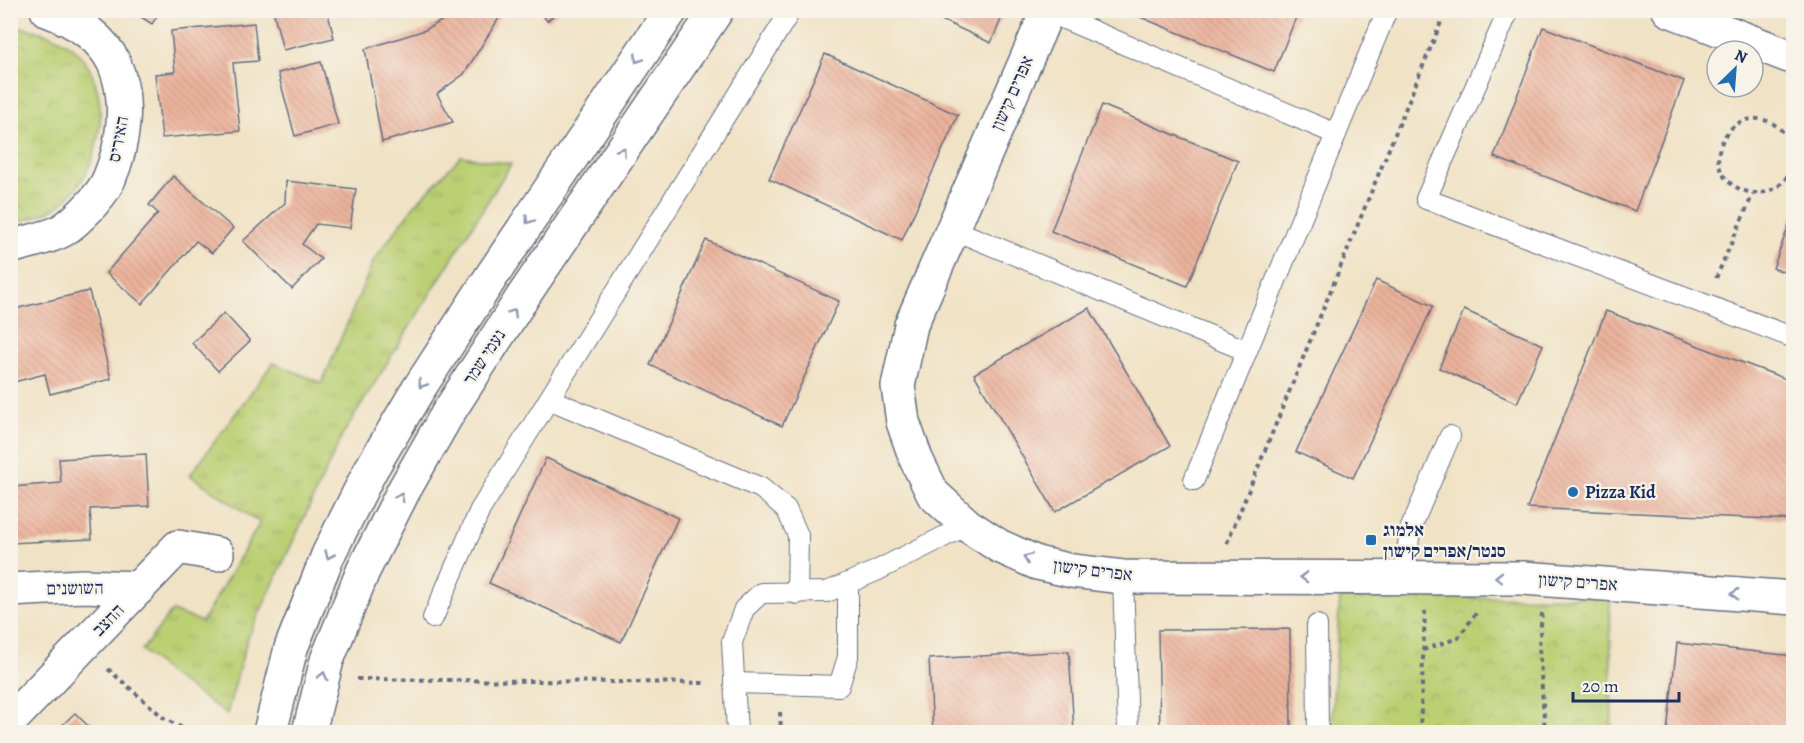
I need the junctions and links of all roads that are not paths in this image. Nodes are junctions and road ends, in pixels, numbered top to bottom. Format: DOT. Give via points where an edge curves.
graph roads {
  1 [pos="47,10"];
  2 [pos="671,10"];
  3 [pos="717,10"];
  4 [pos="791,10"];
  5 [pos="1387,10"];
  6 [pos="1509,10"];
  7 [pos="1669,10"];
  8 [pos="1048,11"];
  9 [pos="1794,58"];
  10 [pos="1336,134"];
  11 [pos="952,229"];
  12 [pos="10,247"];
  13 [pos="1794,338"];
  14 [pos="1247,351"];
  15 [pos="549,399"];
  16 [pos="1450,436"];
  17 [pos="1194,480"];
  18 [pos="967,525"];
  19 [pos="217,554"];
  20 [pos="1122,577"];
  21 [pos="1415,577"];
  22 [pos="848,583"];
  23 [pos="139,588"];
  24 [pos="10,590"];
  25 [pos="797,594"];
  26 [pos="1794,598"];
  27 [pos="433,618"];
  28 [pos="1317,625"];
  29 [pos="734,683"];
  30 [pos="10,722"];
  31 [pos="270,732"];
  32 [pos="309,732"];
  33 [pos="737,732"];
  34 [pos="1128,732"];
  35 [pos="1318,732"];
  1 -- 12 [label="street, האיריס" via="93,36 114,63 124,103 121,143 108,182 87,210 62,230"];
  2 -- 31 [label="street, נעמי שמר, one-way" via="493,274 370,471 328,555 291,648"];
  32 -- 3 [label="street, נעמי שמר, one-way" via="327,660 363,571 404,490 448,413 531,285"];
  4 -- 15 [label="lane"];
  5 -- 10 [label="lane"];
  6 -- 13 [label="lane" via="1426,199"];
  7 -- 9 [label="street"];
  8 -- 10 [label="lane"];
  8 -- 11 [label="street, אפרים קישון"];
  10 -- 14 [label="lane"];
  11 -- 14 [label="lane"];
  11 -- 18 [label="street, אפרים קישון" via="911,325 898,386 903,422 928,485"];
  14 -- 17 [label="lane"];
  15 -- 25 [label="lane" via="760,488 786,508 798,535"];
  15 -- 27 [label="lane" via="480,510"];
  16 -- 21 [label="lane" via="1410,530"];
  20 -- 18 [label="street, אפרים קישון, one-way" via="1037,562 999,546"];
  18 -- 22 [label="lane"];
  19 -- 23 [label="street, החצב" via="178,547"];
  21 -- 20 [label="street, אפרים קישון, one-way"];
  20 -- 34 [label="lane"];
  26 -- 21 [label="street, אפרים קישון, one-way" via="1546,579"];
  22 -- 25 [label="lane" via="827,592"];
  22 -- 29 [label="lane" via="848,657 839,686"];
  23 -- 24 [label="street, השושנים"];
  23 -- 30 [label="street, החצב"];
  25 -- 29 [label="lane" via="760,593 744,609 732,642"];
  28 -- 35 [label="lane"];
  29 -- 33 [label="lane"];
}
